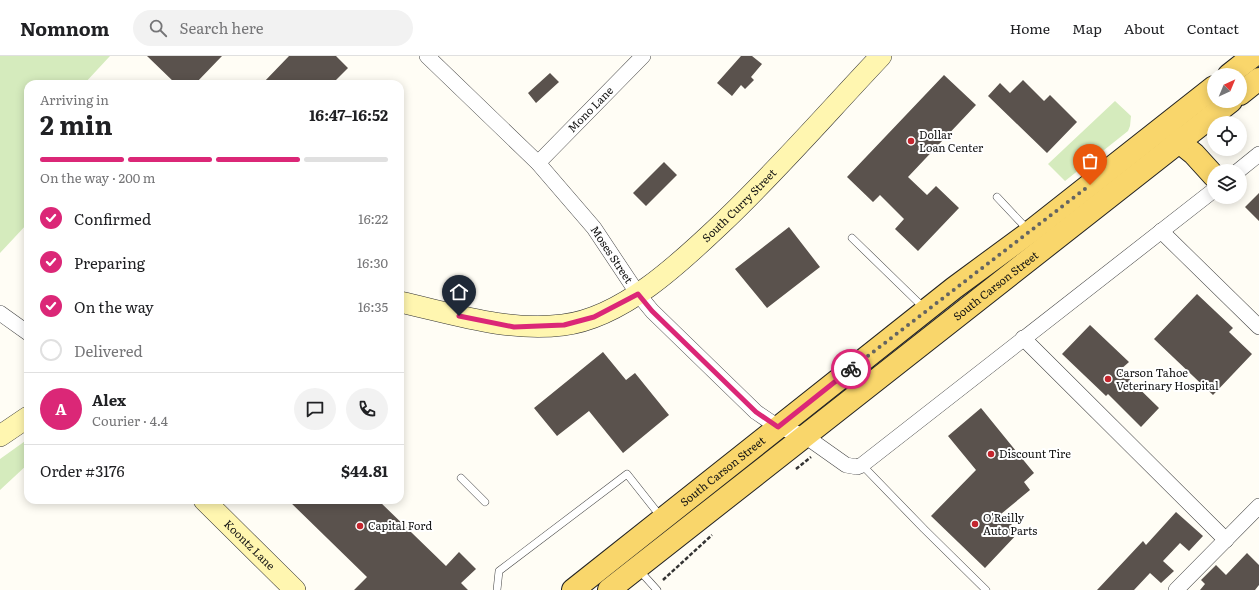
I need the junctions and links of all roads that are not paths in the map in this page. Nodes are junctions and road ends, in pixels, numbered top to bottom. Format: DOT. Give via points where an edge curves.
graph roads {
  1 [pos="426,56"];
  2 [pos="644,56"];
  3 [pos="881,56"];
  4 [pos="1253,56"];
  5 [pos="1238,68"];
  6 [pos="1259,79"];
  7 [pos="1247,88"];
  8 [pos="1207,93"];
  9 [pos="1222,108"];
  10 [pos="1162,128"];
  11 [pos="1179,142"];
  12 [pos="1259,154"];
  13 [pos="538,163"];
  14 [pos="1247,164"];
  15 [pos="1207,168"];
  16 [pos="1207,195"];
  17 [pos="997,197"];
  18 [pos="1161,231"];
  19 [pos="1030,232"];
  20 [pos="852,238"];
  21 [pos="638,294"];
  22 [pos="404,303"];
  23 [pos="926,310"];
  24 [pos="0,313"];
  25 [pos="1259,327"];
  26 [pos="24,330"];
  27 [pos="1023,338"];
  28 [pos="24,420"];
  29 [pos="778,427"];
  30 [pos="0,436"];
  31 [pos="805,436"];
  32 [pos="862,465"];
  33 [pos="461,478"];
  34 [pos="485,502"];
  35 [pos="208,504"];
  36 [pos="1259,506"];
  37 [pos="662,519"];
  38 [pos="1226,540"];
  39 [pos="637,568"];
  40 [pos="295,590"];
  41 [pos="497,590"];
  42 [pos="573,590"];
  43 [pos="609,590"];
  44 [pos="657,590"];
  45 [pos="986,590"];
  46 [pos="1176,590"];
  1 -- 13 [label="street, Moses Street"];
  2 -- 13 [label="street, Mono Lane"];
  3 -- 21 [label="street, South Curry Street" via="755,192 657,282"];
  4 -- 5 [label="main road"];
  6 -- 7 [label="main road"];
  8 -- 10 [label="main road, South Carson Street"];
  9 -- 11 [label="main road, South Carson Street"];
  10 -- 11 [label="main road"];
  10 -- 19 [label="main road, South Carson Street"];
  11 -- 15 [label="main road"];
  11 -- 31 [label="main road, South Carson Street"];
  12 -- 14 [label="street"];
  13 -- 21 [label="street, Moses Street" via="594,228"];
  16 -- 18 [label="street"];
  17 -- 19 [label="lane"];
  18 -- 25 [label="street"];
  18 -- 27 [label="street"];
  19 -- 23 [label="main road, South Carson Street"];
  20 -- 23 [label="lane"];
  21 -- 22 [label="street, South Curry Street" via="594,317 564,325 514,327"];
  21 -- 29 [label="street, Moses Street" via="652,311 756,412"];
  23 -- 29 [label="main road, South Carson Street"];
  24 -- 26 [label="street"];
  27 -- 32 [label="street"];
  27 -- 38 [label="street"];
  28 -- 30 [label="street"];
  29 -- 31 [label="street, Moses Street"];
  29 -- 37 [label="main road, South Carson Street"];
  31 -- 32 [label="street, Moses Street" via="846,465"];
  31 -- 39 [label="main road, South Carson Street"];
  32 -- 45 [label="lane"];
  33 -- 34 [label="lane"];
  35 -- 40 [label="street, Koontz Lane"];
  36 -- 38 [label="street"];
  37 -- 41 [label="lane" via="627,474 499,571"];
  37 -- 42 [label="main road, South Carson Street"];
  38 -- 46 [label="street"];
  39 -- 43 [label="main road, South Carson Street"];
  39 -- 44 [label="lane"];
}
